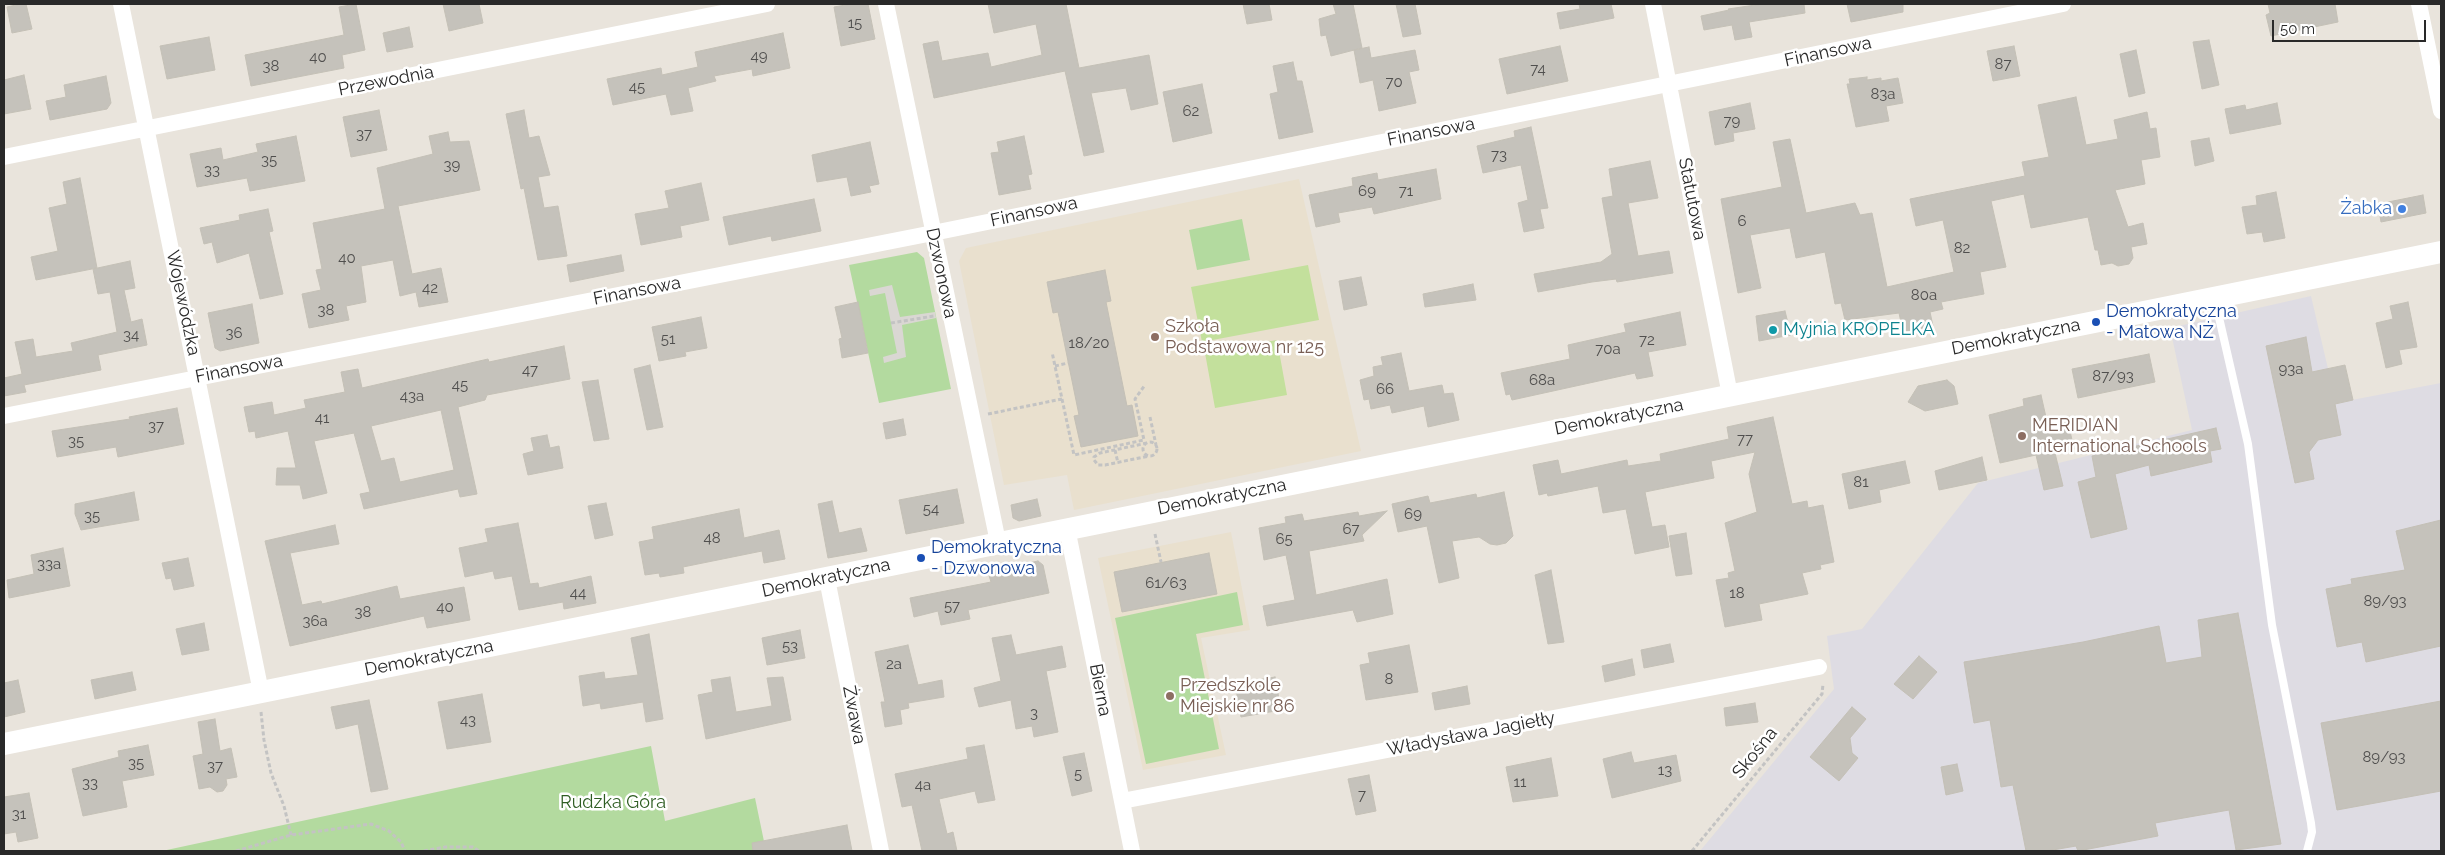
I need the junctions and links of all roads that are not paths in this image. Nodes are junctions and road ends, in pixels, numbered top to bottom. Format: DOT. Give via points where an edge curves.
graph roads {
  1 [pos="121,4"];
  2 [pos="767,4"];
  3 [pos="886,4"];
  4 [pos="1653,4"];
  5 [pos="2063,4"];
  6 [pos="2419,4"];
  7 [pos="1670,84"];
  8 [pos="2441,111"];
  9 [pos="147,129"];
  10 [pos="4,157"];
  11 [pos="932,232"];
  12 [pos="2441,252"];
  13 [pos="2215,298"];
  14 [pos="198,378"];
  15 [pos="1730,395"];
  16 [pos="4,416"];
  17 [pos="1066,528"];
  18 [pos="998,542"];
  19 [pos="827,579"];
  20 [pos="1819,667"];
  21 [pos="261,692"];
  22 [pos="4,744"];
  23 [pos="1122,801"];
  24 [pos="881,851"];
  25 [pos="1132,851"];
  26 [pos="2307,851"];
  1 -- 9 [label="street, Wojewódzka"];
  2 -- 9 [label="street, Przewodnia"];
  3 -- 11 [label="street, Dzwonowa"];
  4 -- 7 [label="street, Statutowa"];
  5 -- 7 [label="street, Finansowa"];
  6 -- 8 [label="street"];
  7 -- 11 [label="street, Finansowa"];
  7 -- 15 [label="street, Statutowa"];
  9 -- 10 [label="street, Przewodnia"];
  9 -- 14 [label="street, Wojewódzka"];
  11 -- 14 [label="street, Finansowa"];
  11 -- 18 [label="street, Dzwonowa"];
  12 -- 13 [label="street, Demokratyczna"];
  13 -- 15 [label="street, Demokratyczna"];
  13 -- 26 [label="lane" via="2248,444 2272,626 2311,823"];
  14 -- 16 [label="street, Finansowa"];
  14 -- 21 [label="street, Wojewódzka"];
  15 -- 17 [label="street, Demokratyczna"];
  17 -- 18 [label="street, Demokratyczna"];
  17 -- 23 [label="street, Bierna"];
  18 -- 19 [label="street, Demokratyczna"];
  19 -- 21 [label="street, Demokratyczna"];
  19 -- 24 [label="street, Żwawa"];
  20 -- 23 [label="street, Władysława Jagiełły"];
  21 -- 22 [label="street, Demokratyczna"];
  23 -- 25 [label="street, Bierna"];
}
